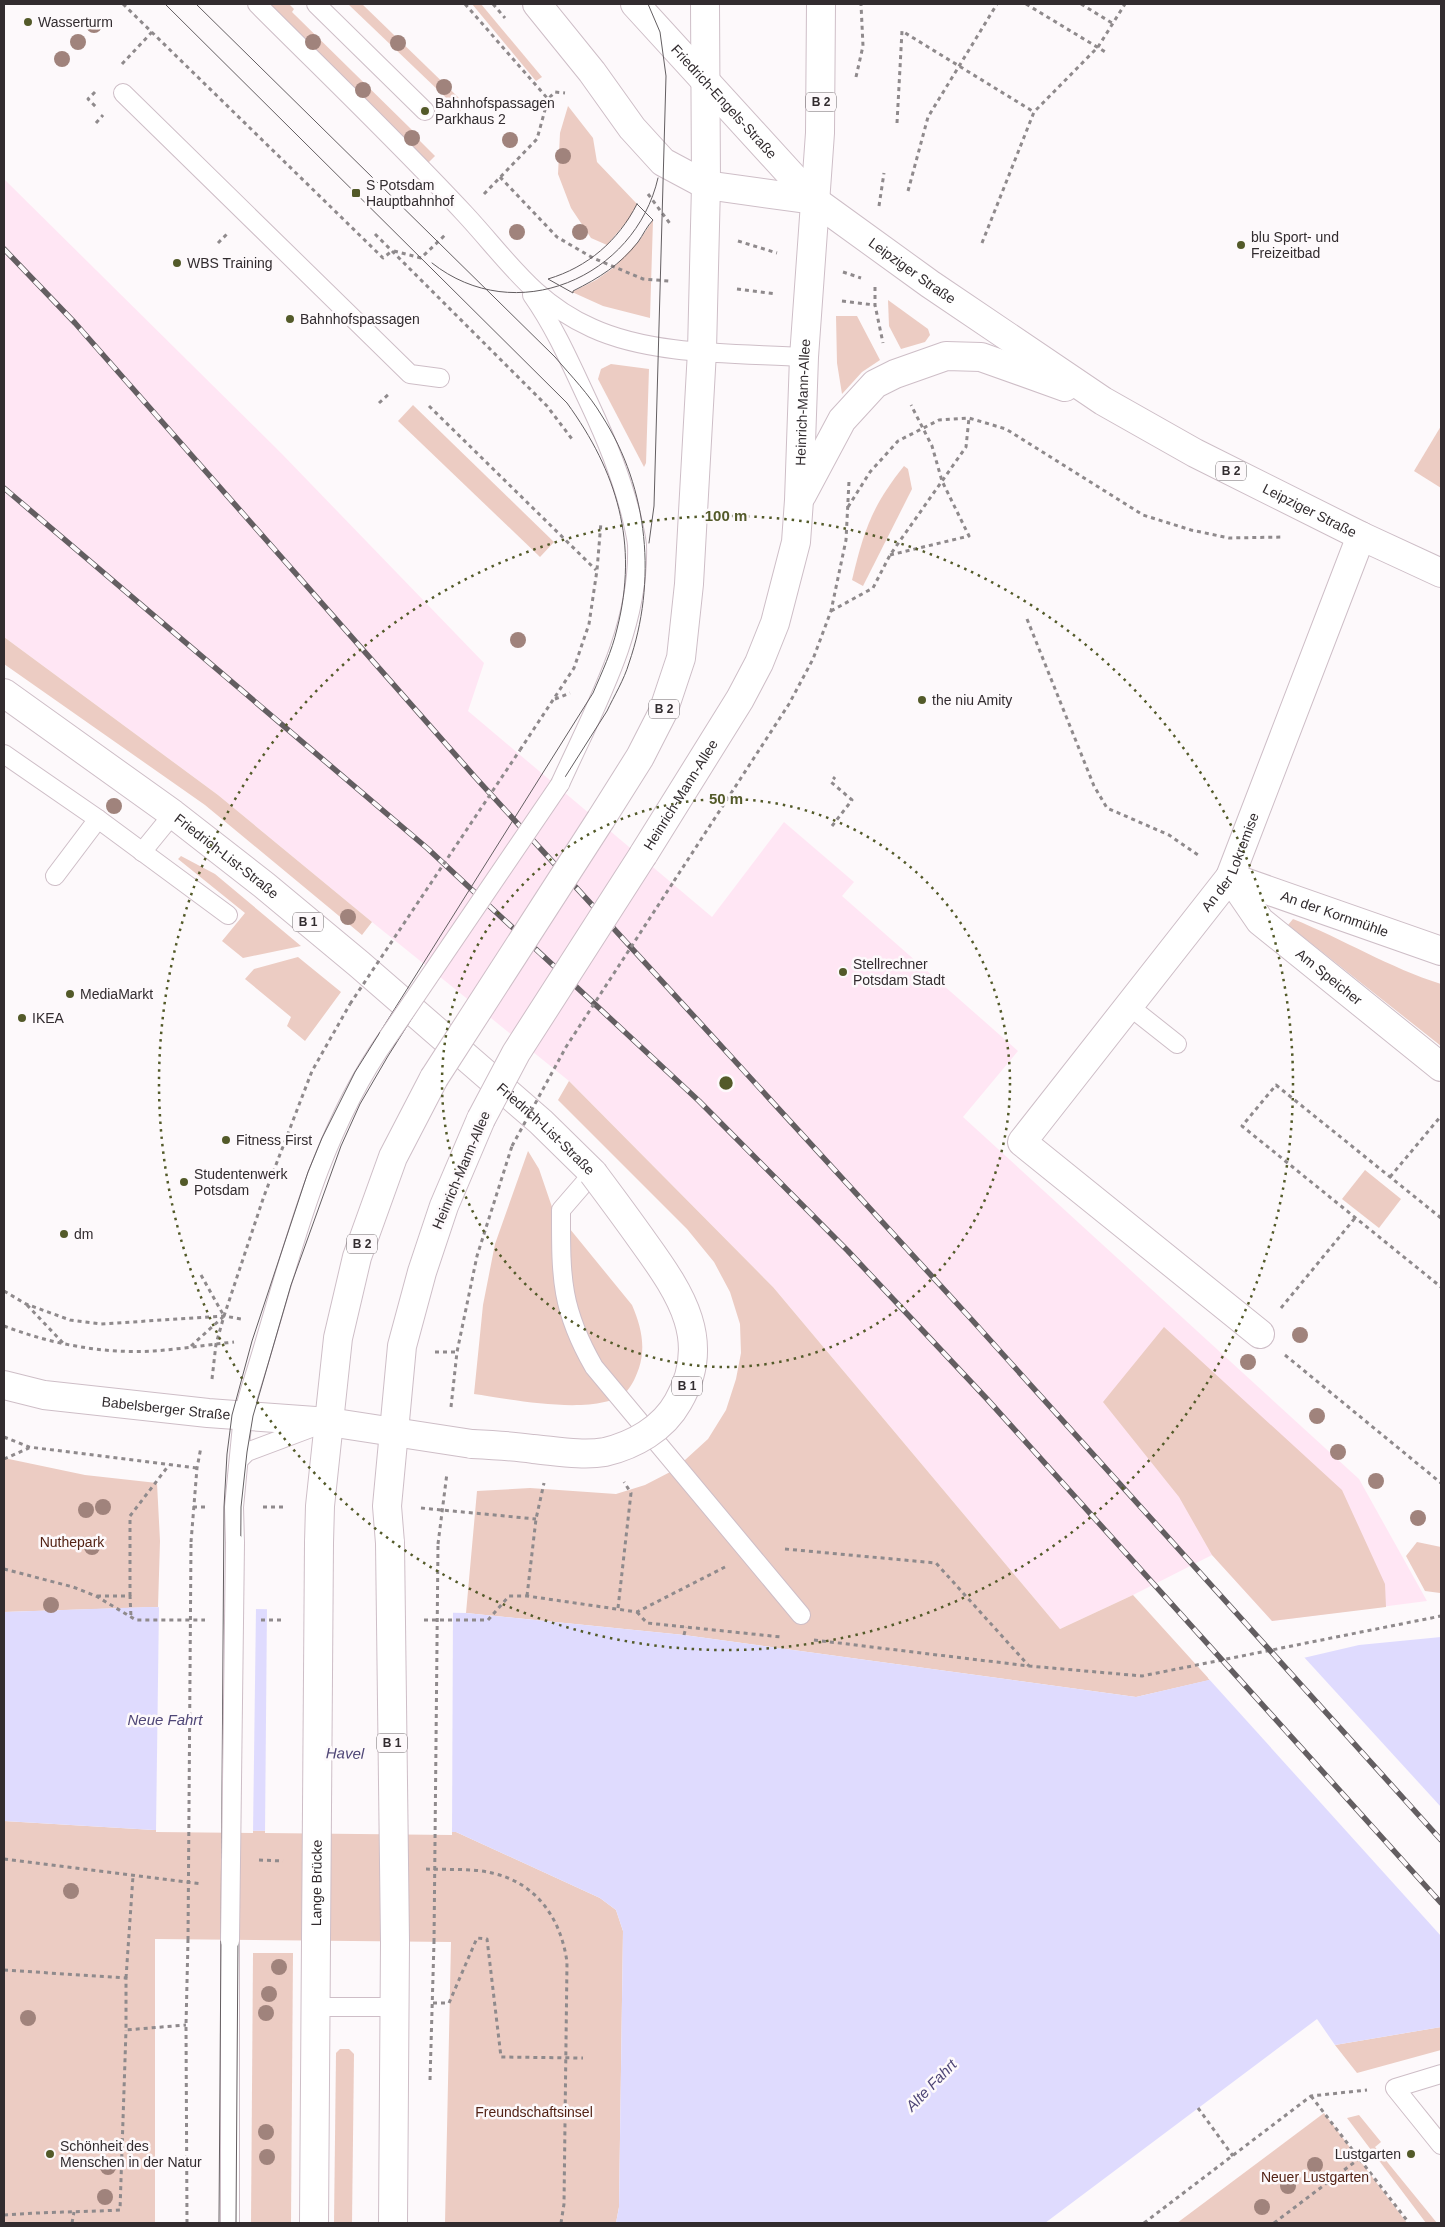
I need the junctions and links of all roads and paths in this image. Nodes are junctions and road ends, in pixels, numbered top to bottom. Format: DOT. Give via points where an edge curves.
graph roads {
  1 [pos="123,4"];
  2 [pos="257,4"];
  3 [pos="316,4"];
  4 [pos="465,4"];
  5 [pos="537,4"];
  6 [pos="636,4"];
  7 [pos="705,4"];
  8 [pos="821,4"];
  9 [pos="997,4"];
  10 [pos="1026,4"];
  11 [pos="1081,4"];
  12 [pos="1125,4"];
  13 [pos="1112,23"];
  14 [pos="1098,47"];
  15 [pos="1107,53"];
  16 [pos="958,66"];
  17 [pos="707,83"];
  18 [pos="123,93"];
  19 [pos="568,94"];
  20 [pos="548,99"];
  21 [pos="425,111"];
  22 [pos="1034,112"];
  23 [pos="103,114"];
  24 [pos="96,123"];
  25 [pos="897,123"];
  26 [pos="884,172"];
  27 [pos="500,178"];
  28 [pos="706,185"];
  29 [pos="908,191"];
  30 [pos="814,200"];
  31 [pos="465,214"];
  32 [pos="375,234"];
  33 [pos="982,243"];
  34 [pos="874,244"];
  35 [pos="392,251"];
  36 [pos="593,258"];
  37 [pos="505,260"];
  38 [pos="702,351"];
  39 [pos="804,357"];
  40 [pos="894,374"];
  41 [pos="440,378"];
  42 [pos="1102,401"];
  43 [pos="428,404"];
  44 [pos="969,418"];
  45 [pos="924,427"];
  46 [pos="574,444"];
  47 [pos="942,481"];
  48 [pos="799,500"];
  49 [pos="848,508"];
  50 [pos="600,520"];
  51 [pos="1362,536"];
  52 [pos="1286,537"];
  53 [pos="890,555"];
  54 [pos="597,570"];
  55 [pos="1441,573"];
  56 [pos="831,611"];
  57 [pos="1027,619"];
  58 [pos="4,693"];
  59 [pos="4,754"];
  60 [pos="835,777"];
  61 [pos="173,814"];
  62 [pos="98,819"];
  63 [pos="832,826"];
  64 [pos="1170,836"];
  65 [pos="142,852"];
  66 [pos="55,876"];
  67 [pos="1230,877"];
  68 [pos="674,881"];
  69 [pos="228,915"];
  70 [pos="1441,951"];
  71 [pos="1128,1006"];
  72 [pos="1176,1044"];
  73 [pos="1441,1067"];
  74 [pos="1441,1116"];
  75 [pos="594,1173"];
  76 [pos="1390,1177"];
  77 [pos="1355,1218"];
  78 [pos="1441,1218"];
  79 [pos="201,1275"];
  80 [pos="1441,1287"];
  81 [pos="4,1291"];
  82 [pos="26,1304"];
  83 [pos="224,1316"];
  84 [pos="247,1320"];
  85 [pos="4,1326"];
  86 [pos="1260,1334"];
  87 [pos="65,1344"];
  88 [pos="216,1344"];
  89 [pos="457,1352"];
  90 [pos="4,1385"];
  91 [pos="243,1415"];
  92 [pos="329,1422"];
  93 [pos="394,1431"];
  94 [pos="4,1438"];
  95 [pos="29,1448"];
  96 [pos="4,1459"];
  97 [pos="240,1460"];
  98 [pos="169,1465"];
  99 [pos="1441,1484"];
  100 [pos="631,1493"];
  101 [pos="750,1554"];
  102 [pos="4,1569"];
  103 [pos="96,1596"];
  104 [pos="130,1596"];
  105 [pos="527,1596"];
  106 [pos="618,1608"];
  107 [pos="637,1612"];
  108 [pos="800,1615"];
  109 [pos="1441,1616"];
  110 [pos="131,1617"];
  111 [pos="136,1620"];
  112 [pos="460,1620"];
  113 [pos="686,1627"];
  114 [pos="684,1635"];
  115 [pos="783,1637"];
  116 [pos="812,1640"];
  117 [pos="1029,1666"];
  118 [pos="4,1859"];
  119 [pos="444,1870"];
  120 [pos="133,1876"];
  121 [pos="210,1884"];
  122 [pos="434,1942"];
  123 [pos="4,1970"];
  124 [pos="126,1978"];
  125 [pos="433,2003"];
  126 [pos="316,2007"];
  127 [pos="393,2007"];
  128 [pos="186,2025"];
  129 [pos="126,2030"];
  130 [pos="565,2058"];
  131 [pos="583,2058"];
  132 [pos="1441,2074"];
  133 [pos="1395,2088"];
  134 [pos="1312,2096"];
  135 [pos="1198,2108"];
  136 [pos="1441,2145"];
  137 [pos="1233,2156"];
  138 [pos="1360,2158"];
  139 [pos="74,2212"];
  140 [pos="4,2214"];
  141 [pos="72,2223"];
  142 [pos="187,2223"];
  143 [pos="230,2223"];
  144 [pos="314,2223"];
  145 [pos="393,2223"];
  146 [pos="561,2223"];
  147 [pos="1144,2223"];
  148 [pos="1274,2223"];
  149 [pos="1409,2223"];
  1 -- 35 [label="path" via="383,258"];
  2 -- 31 [label="lane"];
  3 -- 21 [label="lane"];
  4 -- 20 [label="path"];
  5 -- 28 [label="main road" via="660,160"];
  6 -- 17 [label="main road, Friedrich-Engels-Straße"];
  7 -- 17 [label="main road"];
  8 -- 30 [label="main road, Heinrich-Mann-Allee / B 2" via="820,133"];
  9 -- 16 [label="path"];
  10 -- 14 [label="path"];
  11 -- 13 [label="path"];
  12 -- 13 [label="path"];
  13 -- 14 [label="path"];
  14 -- 15 [label="path"];
  14 -- 22 [label="path"];
  16 -- 22 [label="path"];
  16 -- 25 [label="path" via="902,31"];
  16 -- 29 [label="path" via="928,117"];
  17 -- 28 [label="main road"];
  17 -- 30 [label="main road, Friedrich-Engels-Straße"];
  18 -- 41 [label="lane" via="410,374"];
  19 -- 20 [label="path" via="555,92"];
  20 -- 27 [label="path" via="537,140"];
  22 -- 33 [label="path"];
  23 -- 24 [label="path"];
  26 -- 34 [label="path"];
  27 -- 31 [label="path"];
  27 -- 36 [label="path" via="557,237"];
  28 -- 30 [label="main road, Leipziger Straße / B 2"];
  28 -- 38 [label="main road, B 2"];
  30 -- 34 [label="main road, Leipziger Straße / B 2"];
  30 -- 39 [label="main road, Heinrich-Mann-Allee / B 2"];
  31 -- 35 [label="path" via="421,258"];
  31 -- 37 [label="lane"];
  32 -- 35 [label="path"];
  34 -- 40 [label="path" via="875,305 885,352"];
  34 -- 42 [label="main road, Leipziger Straße / B 2"];
  35 -- 46 [label="path" via="547,406"];
  37 -- 38 [label="lane" via="534,292 592,328 633,342"];
  37 -- 91 [label="lane, bridge" via="536,300 564,348 612,450 637,543 630,611 616,660 560,784 388,1038 331,1139"];
  38 -- 39 [label="lane"];
  38 -- 92 [label="main road, B 2, bridge" via="689,584 681,658 663,712 640,757 434,1078 393,1157 357,1257 338,1338"];
  39 -- 48 [label="main road, Heinrich-Mann-Allee / B 2"];
  40 -- 42 [label="main road, Leipziger Straße" via="946,356 981,357"];
  40 -- 45 [label="path"];
  40 -- 48 [label="main road, Leipziger Straße" via="875,384 842,420"];
  42 -- 51 [label="main road, Leipziger Straße / B 2" via="1195,453"];
  43 -- 54 [label="path"];
  44 -- 45 [label="path" via="939,420"];
  44 -- 47 [label="path" via="966,448"];
  44 -- 52 [label="path" via="1006,429 1144,515 1161,522 1229,538"];
  45 -- 47 [label="path"];
  45 -- 49 [label="path" via="898,441 884,454"];
  47 -- 53 [label="path"];
  47 -- 53 [label="path" via="968,536"];
  48 -- 93 [label="main road, Heinrich-Mann-Allee / B 2, bridge" via="796,542 787,583 759,662 740,699 516,1053 481,1118 444,1206 422,1272 402,1346"];
  50 -- 54 [label="path"];
  51 -- 55 [label="main road, Leipziger Straße / B 2"];
  51 -- 67 [label="main road, An der Lokremise"];
  53 -- 56 [label="path" via="873,588"];
  54 -- 83 [label="path, bridge" via="589,624 574,668 350,1004 312,1071 264,1196"];
  57 -- 64 [label="path" via="1094,786 1107,808"];
  58 -- 61 [label="main road, Friedrich-List-Straße / B 1"];
  59 -- 62 [label="lane"];
  60 -- 63 [label="path" via="831,782 852,800"];
  61 -- 65 [label="lane"];
  61 -- 75 [label="main road, Friedrich-List-Straße / B 1" via="359,964"];
  62 -- 65 [label="lane"];
  62 -- 66 [label="lane"];
  65 -- 69 [label="lane"];
  67 -- 70 [label="main road, An der Kornmühle"];
  67 -- 71 [label="main road, An der Lokremise"];
  67 -- 73 [label="main road, Am Speicher" via="1260,921"];
  68 -- 89 [label="path, bridge" via="566,1046 512,1146 477,1256"];
  71 -- 72 [label="lane"];
  71 -- 86 [label="main road, An der Lokremise" via="1022,1142"];
  74 -- 76 [label="path"];
  75 -- 93 [label="main road, Friedrich-List-Straße / B 1, bridge" via="673,1284 687,1314 694,1340 694,1355 687,1388 675,1409 645,1436 626,1446 603,1452 559,1452 472,1444"];
  75 -- 101 [label="lane" via="561,1210 564,1298 578,1341 594,1367"];
  76 -- 77 [label="path" via="1276,1085 1242,1126"];
  76 -- 78 [label="path"];
  77 -- 80 [label="path"];
  77 -- 86 [label="path"];
  79 -- 83 [label="path"];
  81 -- 82 [label="path"];
  82 -- 83 [label="path" via="70,1320 101,1324"];
  82 -- 87 [label="path"];
  83 -- 84 [label="path"];
  83 -- 87 [label="path" via="190,1346 153,1351 108,1350"];
  83 -- 88 [label="path"];
  85 -- 87 [label="path"];
  86 -- 99 [label="path"];
  90 -- 91 [label="main road, Babelsberger Straße" via="44,1395"];
  91 -- 92 [label="main road, Babelsberger Straße"];
  91 -- 97 [label="lane"];
  92 -- 93 [label="main road, Friedrich-List-Straße / B 1"];
  92 -- 97 [label="lane" via="247,1452"];
  92 -- 126 [label="main road, Lange Brücke, bridge" via="319,1543"];
  93 -- 127 [label="main road, Heinrich-Mann-Allee / B 1, bridge" via="388,1506 395,1942"];
  94 -- 95 [label="path"];
  95 -- 96 [label="path"];
  95 -- 98 [label="path"];
  97 -- 143 [label="lane, bridge" via="234,1507"];
  98 -- 104 [label="path" via="130,1516"];
  98 -- 128 [label="path, bridge" via="197,1468 191,1542"];
  100 -- 106 [label="path"];
  101 -- 107 [label="path"];
  101 -- 108 [label="lane"];
  101 -- 117 [label="path" via="773,1548 936,1563"];
  102 -- 103 [label="path"];
  103 -- 104 [label="path"];
  103 -- 110 [label="path"];
  104 -- 110 [label="path"];
  105 -- 106 [label="path"];
  105 -- 112 [label="path" via="509,1596 488,1620"];
  105 -- 122 [label="path, bridge" via="536,1519 442,1510 438,1544"];
  106 -- 107 [label="path"];
  107 -- 113 [label="path" via="647,1622"];
  109 -- 117 [label="path" via="1142,1676"];
  110 -- 111 [label="path"];
  113 -- 114 [label="path"];
  113 -- 115 [label="path"];
  116 -- 117 [label="path"];
  118 -- 120 [label="path"];
  119 -- 130 [label="path" via="492,1873 518,1882 540,1900 556,1920 567,1962"];
  120 -- 121 [label="path"];
  120 -- 124 [label="path"];
  123 -- 124 [label="path"];
  124 -- 129 [label="path"];
  125 -- 130 [label="path" via="449,2003 477,1938 487,1939 501,2057"];
  126 -- 127 [label="lane"];
  126 -- 144 [label="main road, Lange Brücke"];
  127 -- 145 [label="main road, B 1"];
  128 -- 129 [label="path"];
  128 -- 142 [label="path"];
  129 -- 139 [label="path" via="120,2210"];
  130 -- 131 [label="path"];
  130 -- 146 [label="path" via="564,2204"];
  132 -- 133 [label="lane"];
  133 -- 134 [label="path"];
  133 -- 136 [label="lane"];
  134 -- 137 [label="path"];
  134 -- 138 [label="path"];
  135 -- 137 [label="path"];
  137 -- 147 [label="path"];
  138 -- 148 [label="path"];
  138 -- 149 [label="path"];
  139 -- 140 [label="path"];
  139 -- 141 [label="path"];
}
